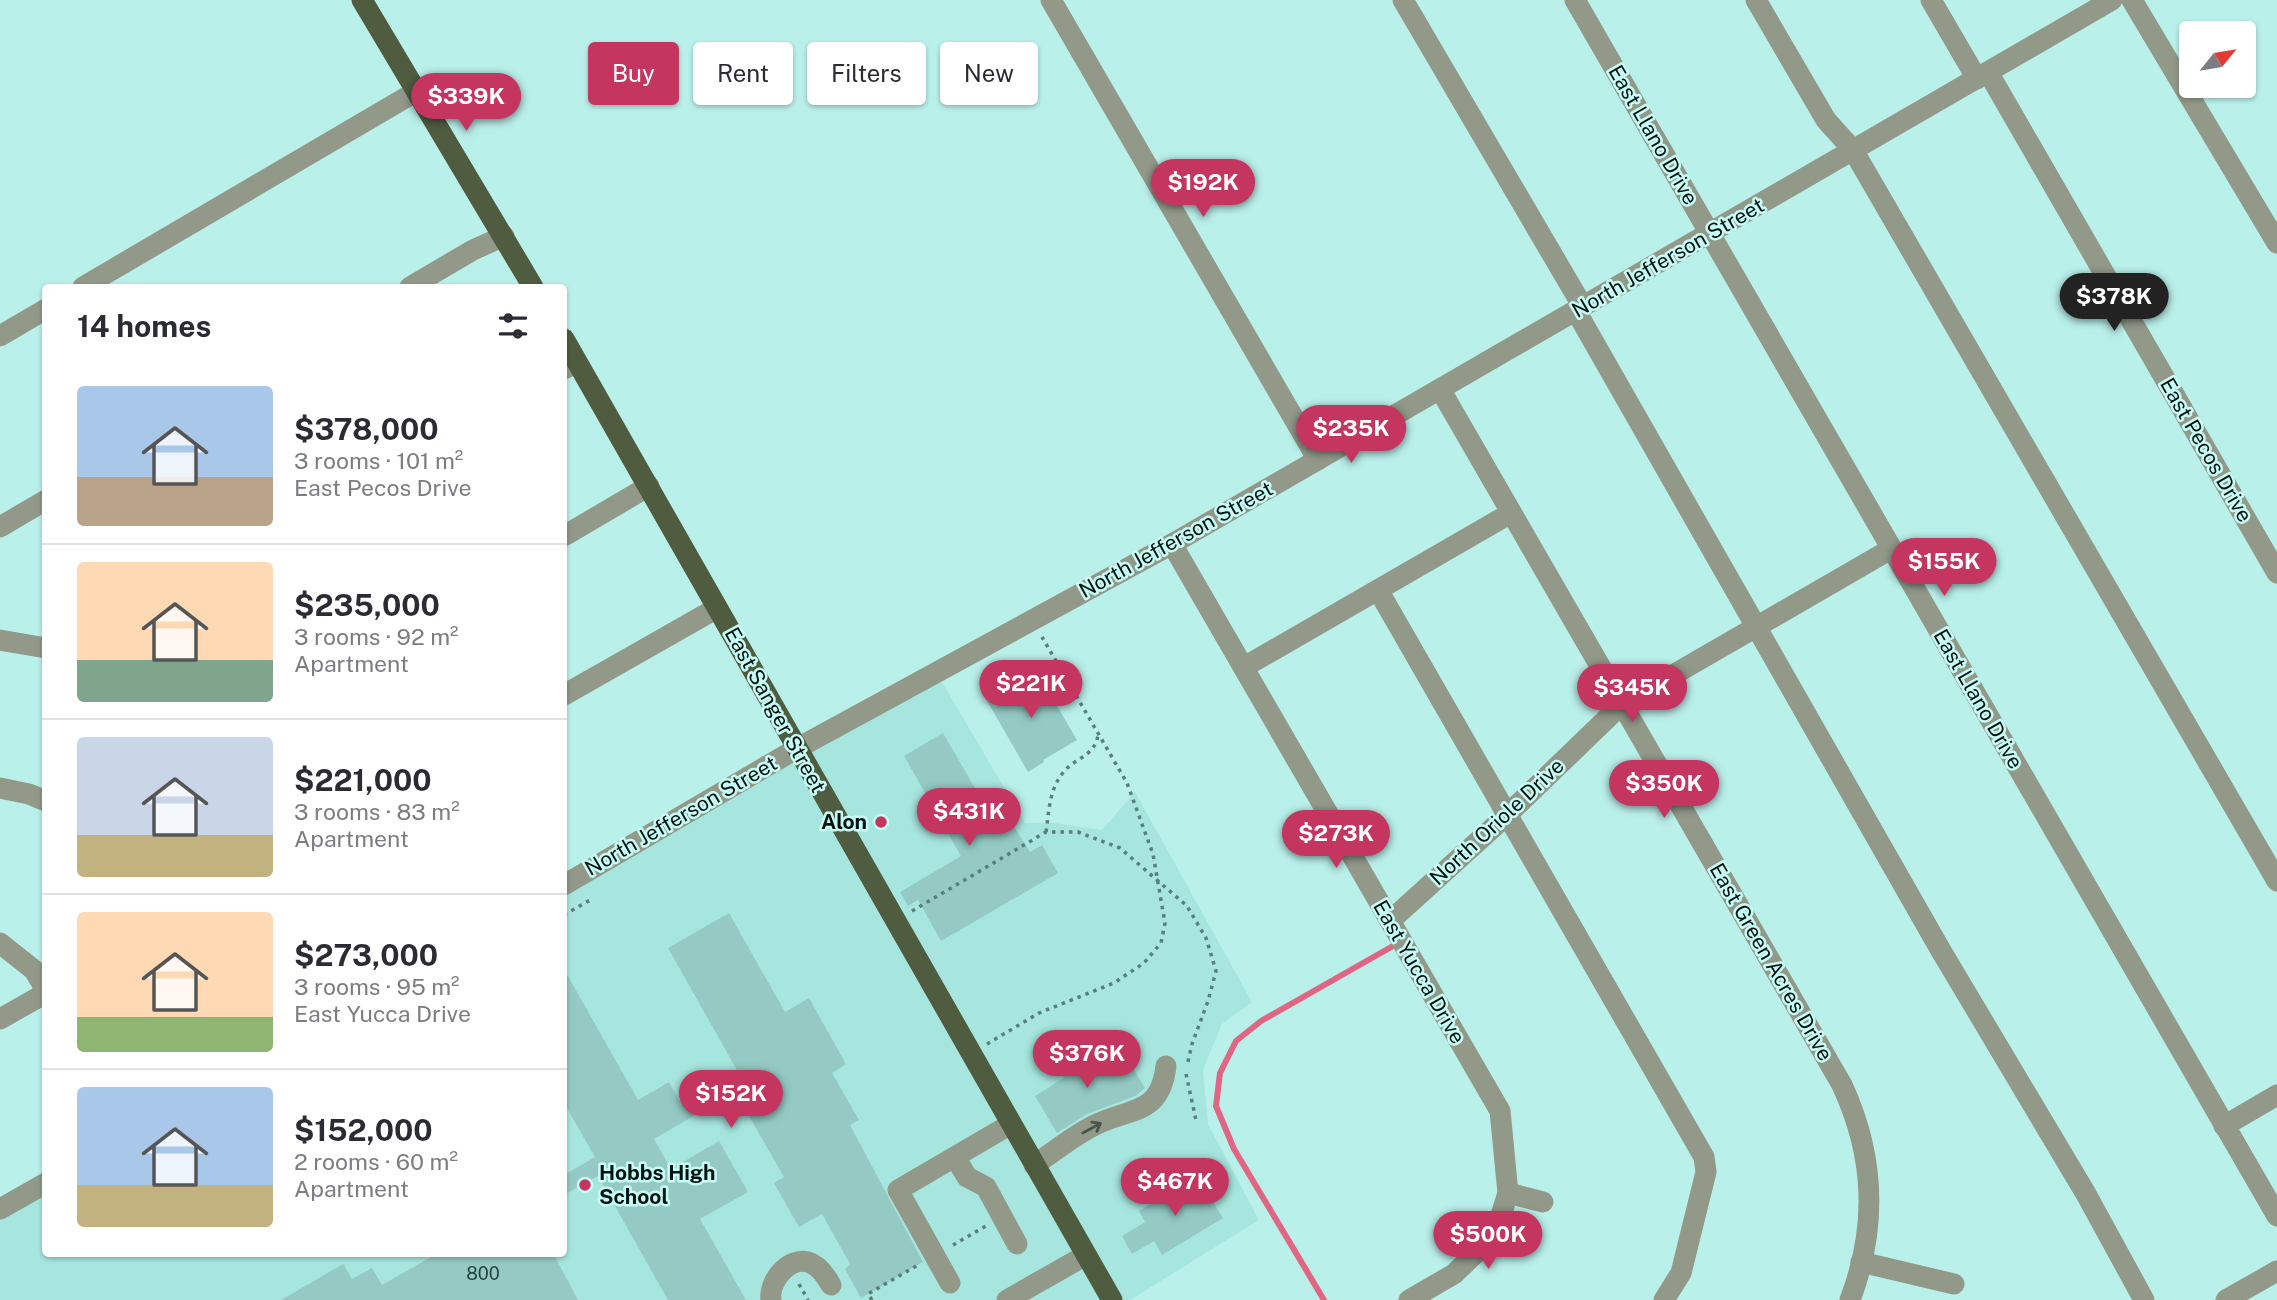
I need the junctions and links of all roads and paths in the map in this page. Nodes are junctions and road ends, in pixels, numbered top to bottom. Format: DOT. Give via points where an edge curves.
graph roads {
  1 [pos="362,0"];
  2 [pos="1051,0"];
  3 [pos="1403,0"];
  4 [pos="1575,0"];
  5 [pos="1756,0"];
  6 [pos="1931,0"];
  7 [pos="2112,0"];
  8 [pos="2132,0"];
  9 [pos="1982,75"];
  10 [pos="417,91"];
  11 [pos="1853,150"];
  12 [pos="1709,234"];
  13 [pos="504,236"];
  14 [pos="2277,243"];
  15 [pos="88,284"];
  16 [pos="415,284"];
  17 [pos="531,284"];
  18 [pos="1580,309"];
  19 [pos="42,311"];
  20 [pos="0,336"];
  21 [pos="570,365"];
  22 [pos="1440,389"];
  23 [pos="1318,460"];
  24 [pos="649,486"];
  25 [pos="42,502"];
  26 [pos="1511,513"];
  27 [pos="0,527"];
  28 [pos="567,534"];
  29 [pos="1172,544"];
  30 [pos="1891,549"];
  31 [pos="2277,573"];
  32 [pos="1378,590"];
  33 [pos="717,608"];
  34 [pos="1032,620"];
  35 [pos="1757,626"];
  36 [pos="0,639"];
  37 [pos="42,647"];
  38 [pos="1244,667"];
  39 [pos="567,693"];
  40 [pos="1621,705"];
  41 [pos="1098,733"];
  42 [pos="796,748"];
  43 [pos="0,788"];
  44 [pos="42,799"];
  45 [pos="1507,815"];
  46 [pos="1046,832"];
  47 [pos="1158,880"];
  48 [pos="2277,881"];
  49 [pos="567,883"];
  50 [pos="592,899"];
  51 [pos="567,913"];
  52 [pos="1390,921"];
  53 [pos="895,922"];
  54 [pos="0,943"];
  55 [pos="42,985"];
  56 [pos="42,994"];
  57 [pos="0,1019"];
  58 [pos="971,1054"];
  59 [pos="1166,1066"];
  60 [pos="2277,1095"];
  61 [pos="1196,1120"];
  62 [pos="1011,1124"];
  63 [pos="2224,1125"];
  64 [pos="955,1157"];
  65 [pos="1034,1165"];
  66 [pos="42,1185"];
  67 [pos="1508,1193"];
  68 [pos="1543,1202"];
  69 [pos="0,1209"];
  70 [pos="2277,1216"];
  71 [pos="993,1222"];
  72 [pos="1017,1244"];
  73 [pos="935,1255"];
  74 [pos="1086,1255"];
  75 [pos="1861,1262"];
  76 [pos="2277,1271"];
  77 [pos="950,1283"];
  78 [pos="1954,1284"];
  79 [pos="831,1285"];
  80 [pos="771,1300"];
  81 [pos="872,1300"];
  82 [pos="1007,1300"];
  83 [pos="1112,1300"];
  84 [pos="1409,1300"];
  85 [pos="1664,1300"];
  86 [pos="1850,1300"];
  87 [pos="2144,1300"];
  88 [pos="2226,1300"];
  1 -- 10 [label="main road"];
  2 -- 23 [label="street"];
  3 -- 18 [label="street"];
  4 -- 12 [label="street, East Llano Drive"];
  5 -- 11 [label="street" via="1826,120"];
  6 -- 9 [label="street, East Pecos Drive"];
  7 -- 9 [label="street, North Jefferson Street"];
  8 -- 14 [label="street"];
  9 -- 11 [label="street, North Jefferson Street"];
  9 -- 31 [label="street, East Pecos Drive"];
  10 -- 13 [label="main road"];
  10 -- 15 [label="street"];
  11 -- 12 [label="street, North Jefferson Street"];
  11 -- 48 [label="street"];
  12 -- 18 [label="street, North Jefferson Street"];
  12 -- 30 [label="street, East Llano Drive"];
  13 -- 16 [label="street"];
  13 -- 17 [label="main road"];
  18 -- 22 [label="street, North Jefferson Street"];
  18 -- 35 [label="street"];
  19 -- 20 [label="street"];
  21 -- 24 [label="main road, East Sanger Street"];
  22 -- 23 [label="street, North Jefferson Street"];
  22 -- 26 [label="street, East Green Acres Drive"];
  23 -- 29 [label="street, North Jefferson Street"];
  24 -- 28 [label="street"];
  24 -- 33 [label="main road, East Sanger Street"];
  25 -- 27 [label="street"];
  26 -- 32 [label="street"];
  26 -- 40 [label="street, East Green Acres Drive"];
  29 -- 34 [label="street, North Jefferson Street"];
  29 -- 38 [label="street, East Yucca Drive"];
  30 -- 35 [label="street, North Oriole Drive"];
  30 -- 63 [label="street, East Llano Drive"];
  32 -- 38 [label="street"];
  32 -- 45 [label="street"];
  33 -- 39 [label="street"];
  33 -- 42 [label="main road, East Sanger Street"];
  34 -- 41 [label="path"];
  34 -- 42 [label="street, North Jefferson Street"];
  35 -- 40 [label="street, North Oriole Drive"];
  35 -- 87 [label="street"];
  36 -- 37 [label="street"];
  38 -- 52 [label="street, East Yucca Drive"];
  40 -- 45 [label="street, North Oriole Drive"];
  40 -- 75 [label="street, East Green Acres Drive" via="1853,1108 1870,1180"];
  41 -- 46 [label="path" via="1097,744 1062,772 1051,795"];
  41 -- 47 [label="path" via="1127,783"];
  42 -- 49 [label="street, North Jefferson Street"];
  42 -- 53 [label="main road, East Sanger Street"];
  43 -- 44 [label="street"];
  45 -- 52 [label="street, North Oriole Drive"];
  45 -- 85 [label="street" via="1704,1157 1706,1172 1681,1273"];
  46 -- 47 [label="path" via="1078,832 1120,848"];
  46 -- 53 [label="path"];
  47 -- 58 [label="path" via="1165,923 1161,943 1144,963 1114,983 1039,1013"];
  47 -- 61 [label="path" via="1187,906 1206,937 1216,971 1186,1073"];
  50 -- 51 [label="path"];
  52 -- 67 [label="street, East Yucca Drive" via="1500,1111"];
  53 -- 58 [label="main road, East Sanger Street"];
  54 -- 55 [label="street" via="34,970"];
  56 -- 57 [label="street"];
  58 -- 62 [label="main road, East Sanger Street"];
  65 -- 59 [label="street, one-way" via="1094,1125 1133,1112 1157,1096"];
  60 -- 63 [label="street"];
  62 -- 64 [label="street"];
  62 -- 65 [label="main road, East Sanger Street"];
  63 -- 70 [label="street, East Llano Drive"];
  64 -- 72 [label="street" via="967,1177 986,1187"];
  64 -- 73 [label="street" via="898,1190"];
  65 -- 74 [label="main road, East Sanger Street"];
  66 -- 69 [label="street"];
  67 -- 68 [label="street"];
  67 -- 84 [label="street" via="1498,1225 1485,1244 1454,1274"];
  71 -- 73 [label="path"];
  73 -- 77 [label="street"];
  73 -- 81 [label="path" via="868,1294"];
  74 -- 82 [label="street"];
  74 -- 83 [label="main road, East Sanger Street"];
  75 -- 78 [label="street"];
  75 -- 86 [label="street, East Green Acres Drive"];
  76 -- 88 [label="street"];
  79 -- 80 [label="street" via="810,1262 799,1261 780,1273"];
}
